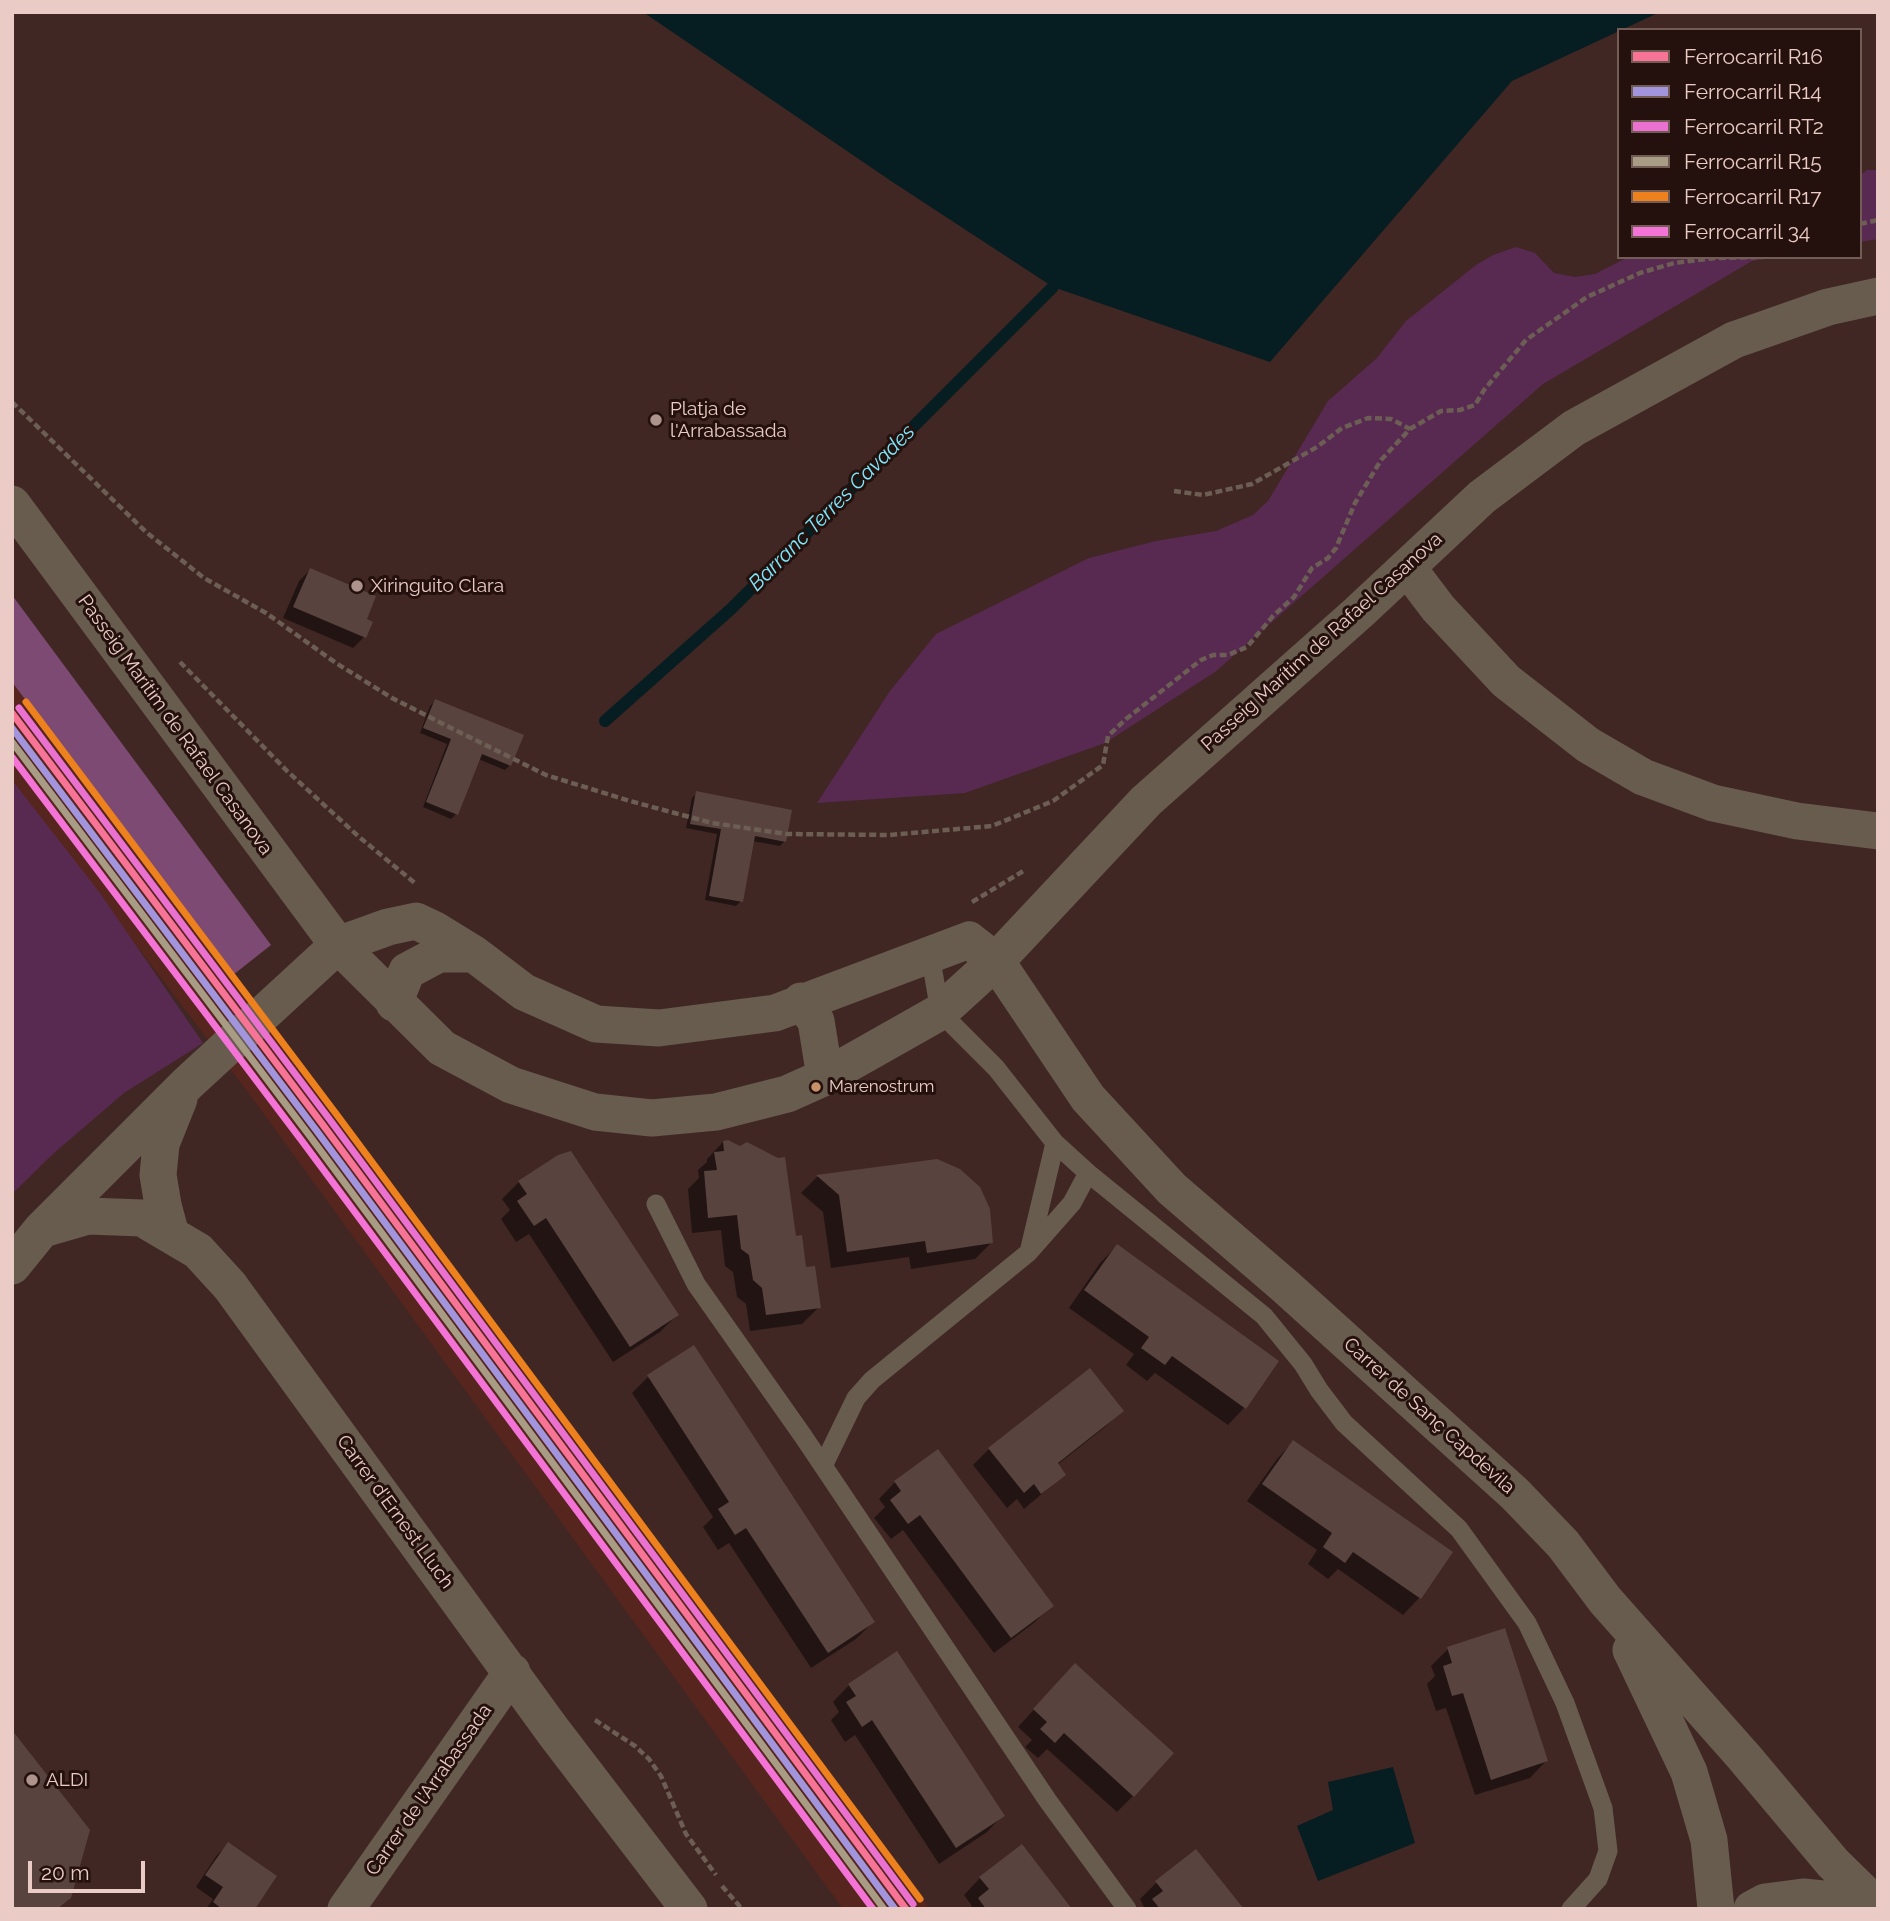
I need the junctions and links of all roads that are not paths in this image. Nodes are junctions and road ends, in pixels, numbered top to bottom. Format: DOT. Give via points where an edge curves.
graph roads {
  1 [pos="1878,296"];
  2 [pos="12,504"];
  3 [pos="1407,567"];
  4 [pos="1878,831"];
  5 [pos="338,945"];
  6 [pos="983,950"];
  7 [pos="474,954"];
  8 [pos="930,954"];
  9 [pos="801,1001"];
  10 [pos="394,1003"];
  11 [pos="940,1012"];
  12 [pos="825,1077"];
  13 [pos="188,1083"];
  14 [pos="1055,1143"];
  15 [pos="1088,1173"];
  16 [pos="656,1204"];
  17 [pos="42,1229"];
  18 [pos="171,1235"];
  19 [pos="1028,1253"];
  20 [pos="12,1266"];
  21 [pos="823,1466"];
  22 [pos="1605,1600"];
  23 [pos="512,1672"];
  24 [pos="1875,1905"];
  25 [pos="346,1909"];
  26 [pos="689,1909"];
  27 [pos="1127,1909"];
  28 [pos="1571,1909"];
  29 [pos="1716,1909"];
  30 [pos="1752,1909"];
  1 -- 3 [label="street, Passeig Marítim de Rafael Casanova" via="1828,307 1734,340 1574,428 1482,497"];
  2 -- 5 [label="street, Passeig Marítim de Rafael Casanova"];
  3 -- 4 [label="street" via="1506,681 1588,745 1643,777 1713,803 1797,821"];
  3 -- 6 [label="street, Passeig Marítim de Rafael Casanova"];
  5 -- 7 [label="street, Passeig Marítim de Rafael Casanova" via="416,922"];
  5 -- 10 [label="street, Passeig Marítim de Rafael Casanova"];
  5 -- 13 [label="street"];
  6 -- 8 [label="street, Passeig Marítim de Rafael Casanova"];
  6 -- 11 [label="street, Passeig Marítim de Rafael Casanova"];
  6 -- 22 [label="street, Carrer de Sanç Capdevila" via="1088,1098 1172,1189 1515,1494 1563,1544"];
  7 -- 9 [label="street, Passeig Marítim de Rafael Casanova" via="524,992 596,1024 659,1028 775,1013"];
  7 -- 10 [label="street" via="439,954 407,971"];
  8 -- 9 [label="street, Passeig Marítim de Rafael Casanova"];
  8 -- 11 [label="lane"];
  9 -- 12 [label="street" via="816,1021"];
  10 -- 12 [label="street, Passeig Marítim de Rafael Casanova" via="442,1048 511,1085 595,1112 653,1118 716,1112 787,1094"];
  11 -- 12 [label="street, Passeig Marítim de Rafael Casanova"];
  11 -- 14 [label="lane" via="996,1068"];
  13 -- 17 [label="street"];
  13 -- 18 [label="street" via="161,1144 159,1175"];
  14 -- 15 [label="lane"];
  14 -- 19 [label="lane"];
  15 -- 19 [label="lane" via="1072,1202"];
  15 -- 28 [label="lane" via="1264,1316 1345,1423 1459,1529 1527,1623 1565,1703 1603,1808 1608,1851 1598,1879"];
  16 -- 21 [label="lane" via="696,1284"];
  17 -- 18 [label="street, Carrer d'Ernest Lluch" via="89,1216 142,1219"];
  17 -- 20 [label="street"];
  18 -- 23 [label="street, Carrer d'Ernest Lluch" via="198,1251 230,1286"];
  19 -- 21 [label="lane" via="872,1380 856,1398"];
  21 -- 27 [label="lane" via="1048,1801"];
  22 -- 24 [label="street, Carrer de Sanç Capdevila" via="1833,1863"];
  22 -- 29 [label="street" via="1689,1772 1709,1840"];
  23 -- 25 [label="street, Carrer de l'Arrabassada"];
  23 -- 26 [label="street, Carrer d'Ernest Lluch"];
  24 -- 30 [label="street" via="1803,1898 1765,1902"];
}
